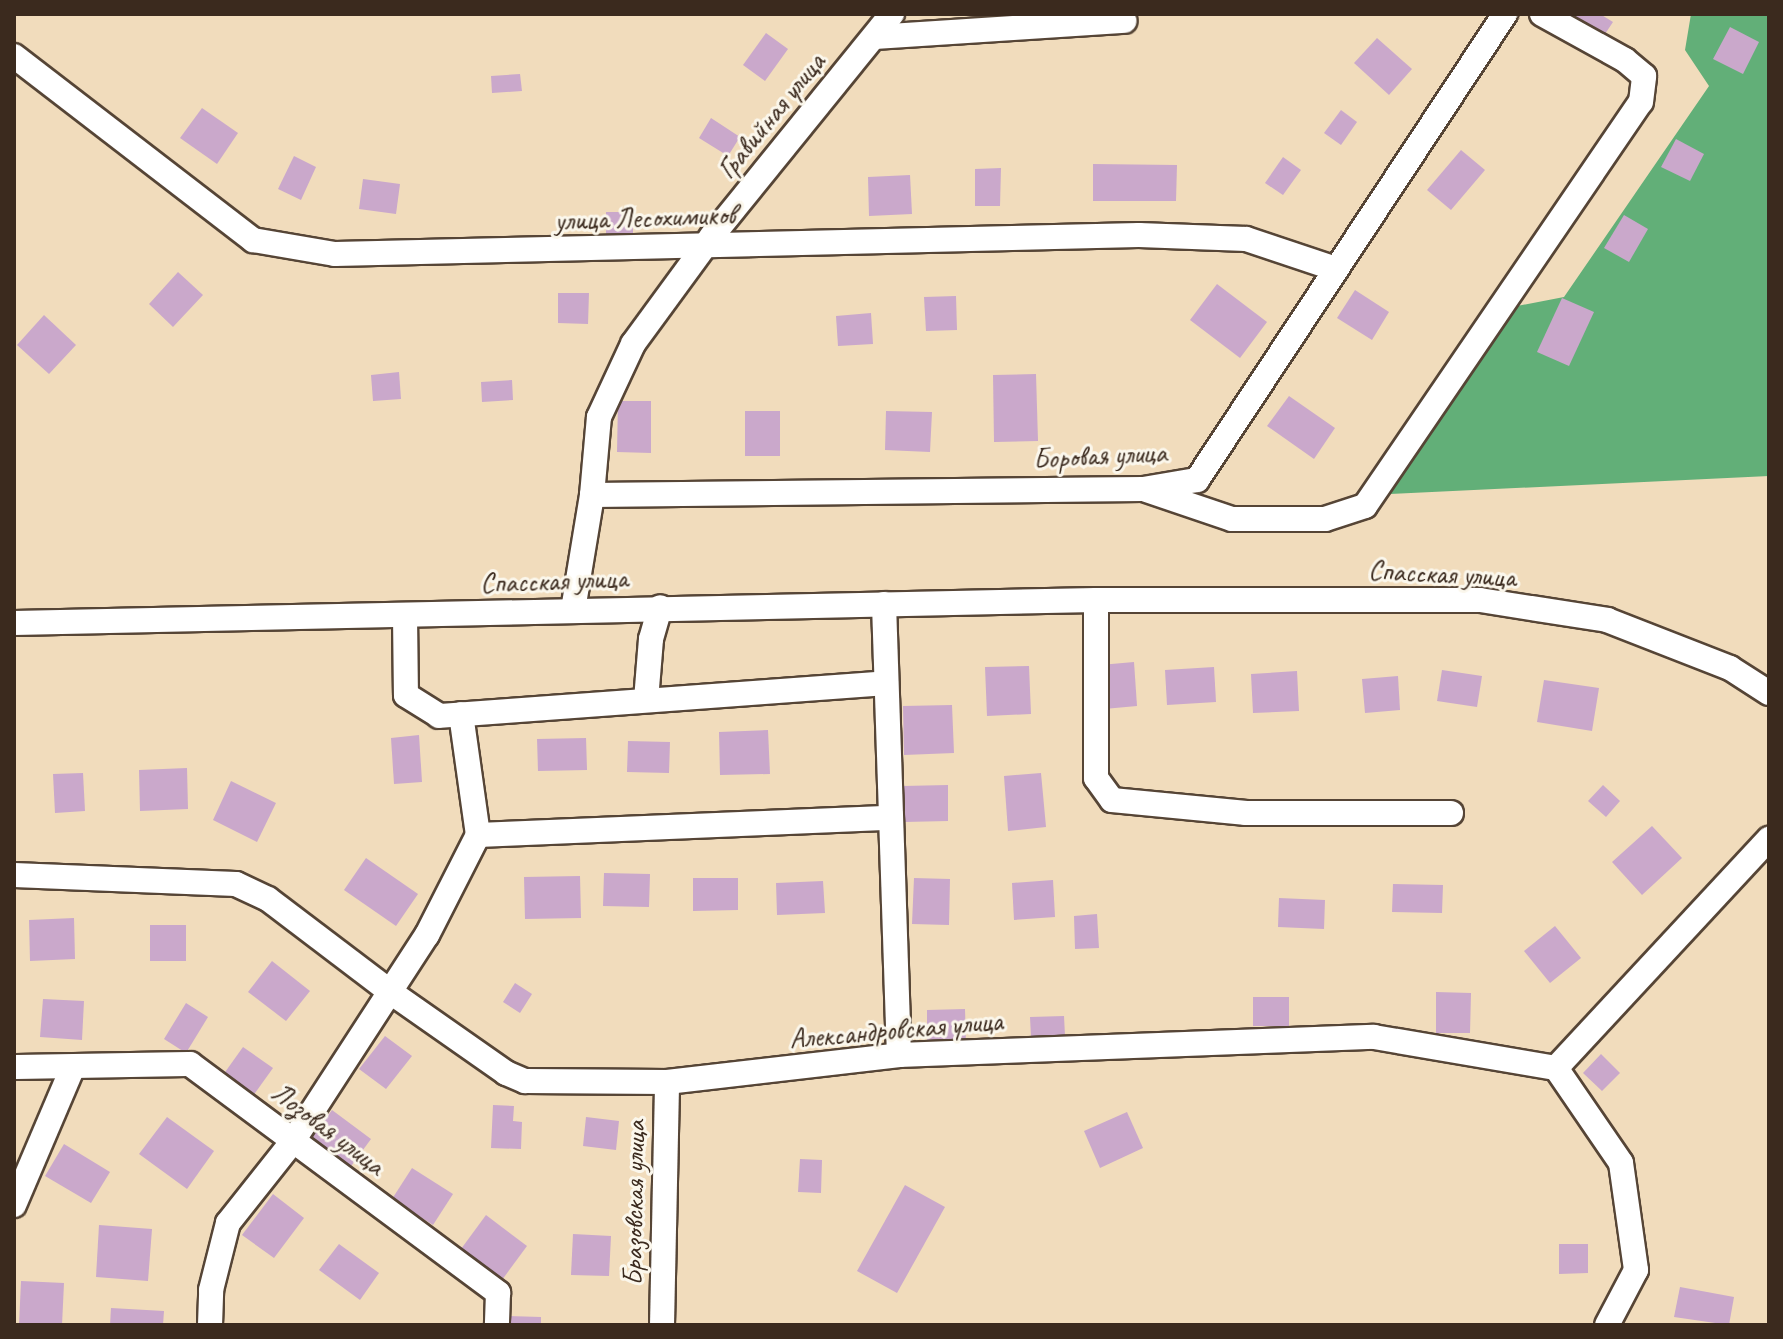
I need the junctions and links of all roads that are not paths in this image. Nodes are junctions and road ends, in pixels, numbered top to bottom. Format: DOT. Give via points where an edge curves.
graph roads {
  1 [pos="892,14"];
  2 [pos="1505,14"];
  3 [pos="1542,14"];
  4 [pos="1124,21"];
  5 [pos="875,37"];
  6 [pos="14,56"];
  7 [pos="704,246"];
  8 [pos="1336,269"];
  9 [pos="1143,489"];
  10 [pos="592,495"];
  11 [pos="1096,600"];
  12 [pos="884,604"];
  13 [pos="660,607"];
  14 [pos="573,610"];
  15 [pos="405,616"];
  16 [pos="14,623"];
  17 [pos="885,683"];
  18 [pos="1769,693"];
  19 [pos="646,700"];
  20 [pos="461,714"];
  21 [pos="1451,813"];
  22 [pos="890,818"];
  23 [pos="478,835"];
  24 [pos="1769,839"];
  25 [pos="14,875"];
  26 [pos="389,991"];
  27 [pos="899,1055"];
  28 [pos="14,1067"];
  29 [pos="73,1067"];
  30 [pos="1556,1068"];
  31 [pos="667,1082"];
  32 [pos="293,1141"];
  33 [pos="14,1205"];
  34 [pos="210,1325"];
  35 [pos="497,1325"];
  36 [pos="662,1325"];
  37 [pos="1607,1325"];
  1 -- 5 [label="street, Гравийная улица"];
  2 -- 8 [label="street, Боровая улица"];
  3 -- 9 [label="street" via="1644,76 1641,102 1365,506 1325,519 1232,519"];
  4 -- 5 [label="street"];
  5 -- 7 [label="street, Гравийная улица"];
  6 -- 7 [label="street, улица Лесохимиков" via="253,240 335,254"];
  7 -- 8 [label="street, улица Лесохимиков" via="1124,236 1246,239"];
  7 -- 10 [label="street, Гравийная улица" via="633,344 599,417"];
  8 -- 9 [label="street, Боровая улица" via="1197,480"];
  9 -- 10 [label="street, Боровая улица"];
  10 -- 14 [label="street, Гравийная улица"];
  11 -- 12 [label="street, Спасская улица"];
  11 -- 18 [label="street, Спасская улица" via="1480,600 1607,620 1730,668"];
  11 -- 21 [label="street" via="1096,778 1112,800 1246,813"];
  12 -- 13 [label="street, Спасская улица"];
  12 -- 17 [label="street"];
  13 -- 14 [label="street, Спасская улица"];
  13 -- 19 [label="street" via="651,639"];
  14 -- 15 [label="street, Спасская улица"];
  15 -- 16 [label="street, Спасская улица"];
  15 -- 20 [label="street" via="406,695 439,716"];
  17 -- 19 [label="street"];
  17 -- 22 [label="street"];
  19 -- 20 [label="street"];
  20 -- 23 [label="street"];
  22 -- 23 [label="street"];
  22 -- 27 [label="street"];
  23 -- 26 [label="street" via="427,935"];
  24 -- 30 [label="street"];
  25 -- 26 [label="street, Александровская улица" via="236,884 268,899"];
  26 -- 31 [label="street, Александровская улица" via="525,1081"];
  26 -- 32 [label="street"];
  27 -- 30 [label="street, Александровская улица" via="1374,1037"];
  27 -- 31 [label="street, Александровская улица"];
  28 -- 29 [label="street, Лозовая улица"];
  29 -- 32 [label="street, Лозовая улица" via="190,1064"];
  29 -- 33 [label="street"];
  30 -- 37 [label="street" via="1621,1163 1636,1270"];
  31 -- 36 [label="street, Бразовская улица"];
  32 -- 34 [label="street" via="228,1223 211,1290"];
  32 -- 35 [label="street, Лозовая улица" via="498,1293"];
}
